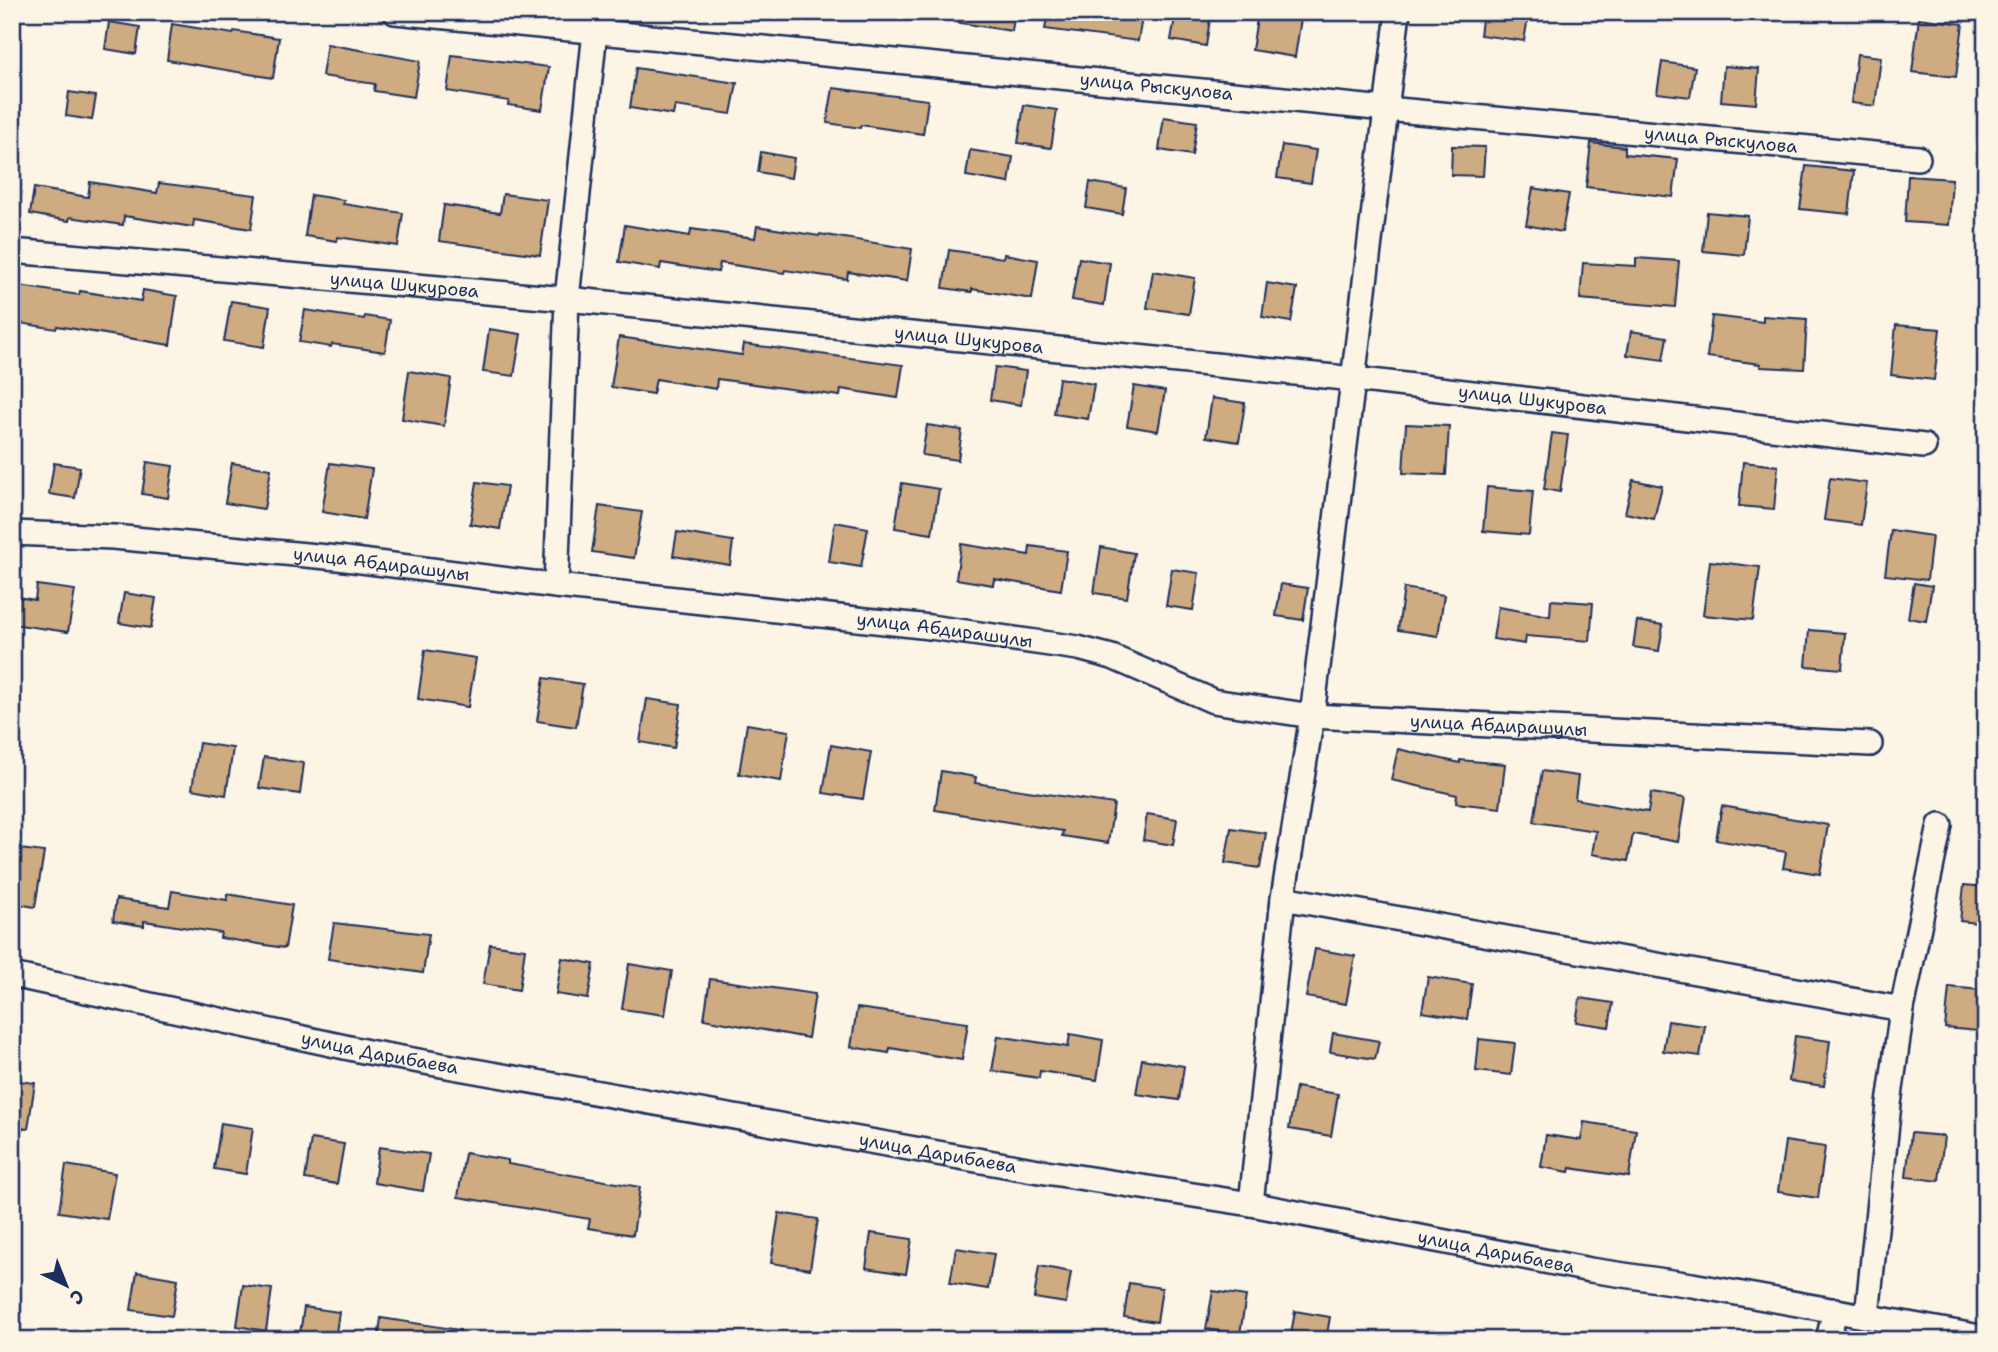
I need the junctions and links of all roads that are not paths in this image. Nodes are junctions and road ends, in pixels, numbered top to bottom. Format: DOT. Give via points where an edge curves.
graph roads {
  1 [pos="395,12"];
  2 [pos="1398,12"];
  3 [pos="596,22"];
  4 [pos="1386,109"];
  5 [pos="1918,158"];
  6 [pos="12,251"];
  7 [pos="567,299"];
  8 [pos="1354,379"];
  9 [pos="1924,446"];
  10 [pos="12,533"];
  11 [pos="556,586"];
  12 [pos="1312,716"];
  13 [pos="1870,744"];
  14 [pos="1940,825"];
  15 [pos="1283,898"];
  16 [pos="12,975"];
  17 [pos="1902,1009"];
  18 [pos="1251,1204"];
  19 [pos="1835,1310"];
  20 [pos="1867,1316"];
  21 [pos="1986,1338"];
  22 [pos="1828,1340"];
  1 -- 3 [label="street, улица Рыскулова"];
  2 -- 4 [label="street"];
  3 -- 4 [label="street, улица Рыскулова"];
  3 -- 7 [label="street"];
  4 -- 5 [label="street, улица Рыскулова"];
  4 -- 8 [label="street"];
  6 -- 7 [label="street, улица Шукурова"];
  7 -- 8 [label="street, улица Шукурова"];
  7 -- 11 [label="street"];
  8 -- 9 [label="street, улица Шукурова"];
  8 -- 12 [label="street"];
  10 -- 11 [label="street, улица Абдирашулы" via="113,537 338,558"];
  11 -- 12 [label="street, улица Абдирашулы" via="1078,648 1112,657 1213,701"];
  12 -- 13 [label="street, улица Абдирашулы"];
  12 -- 15 [label="street"];
  14 -- 17 [label="street"];
  15 -- 17 [label="street"];
  15 -- 18 [label="street"];
  16 -- 18 [label="street, улица Дарибаева" via="368,1052"];
  17 -- 20 [label="street"];
  18 -- 19 [label="street, улица Дарибаева" via="1590,1270"];
  19 -- 20 [label="street, улица Дарибаева"];
  19 -- 22 [label="street"];
  20 -- 21 [label="street, улица Дарибаева"];
}
